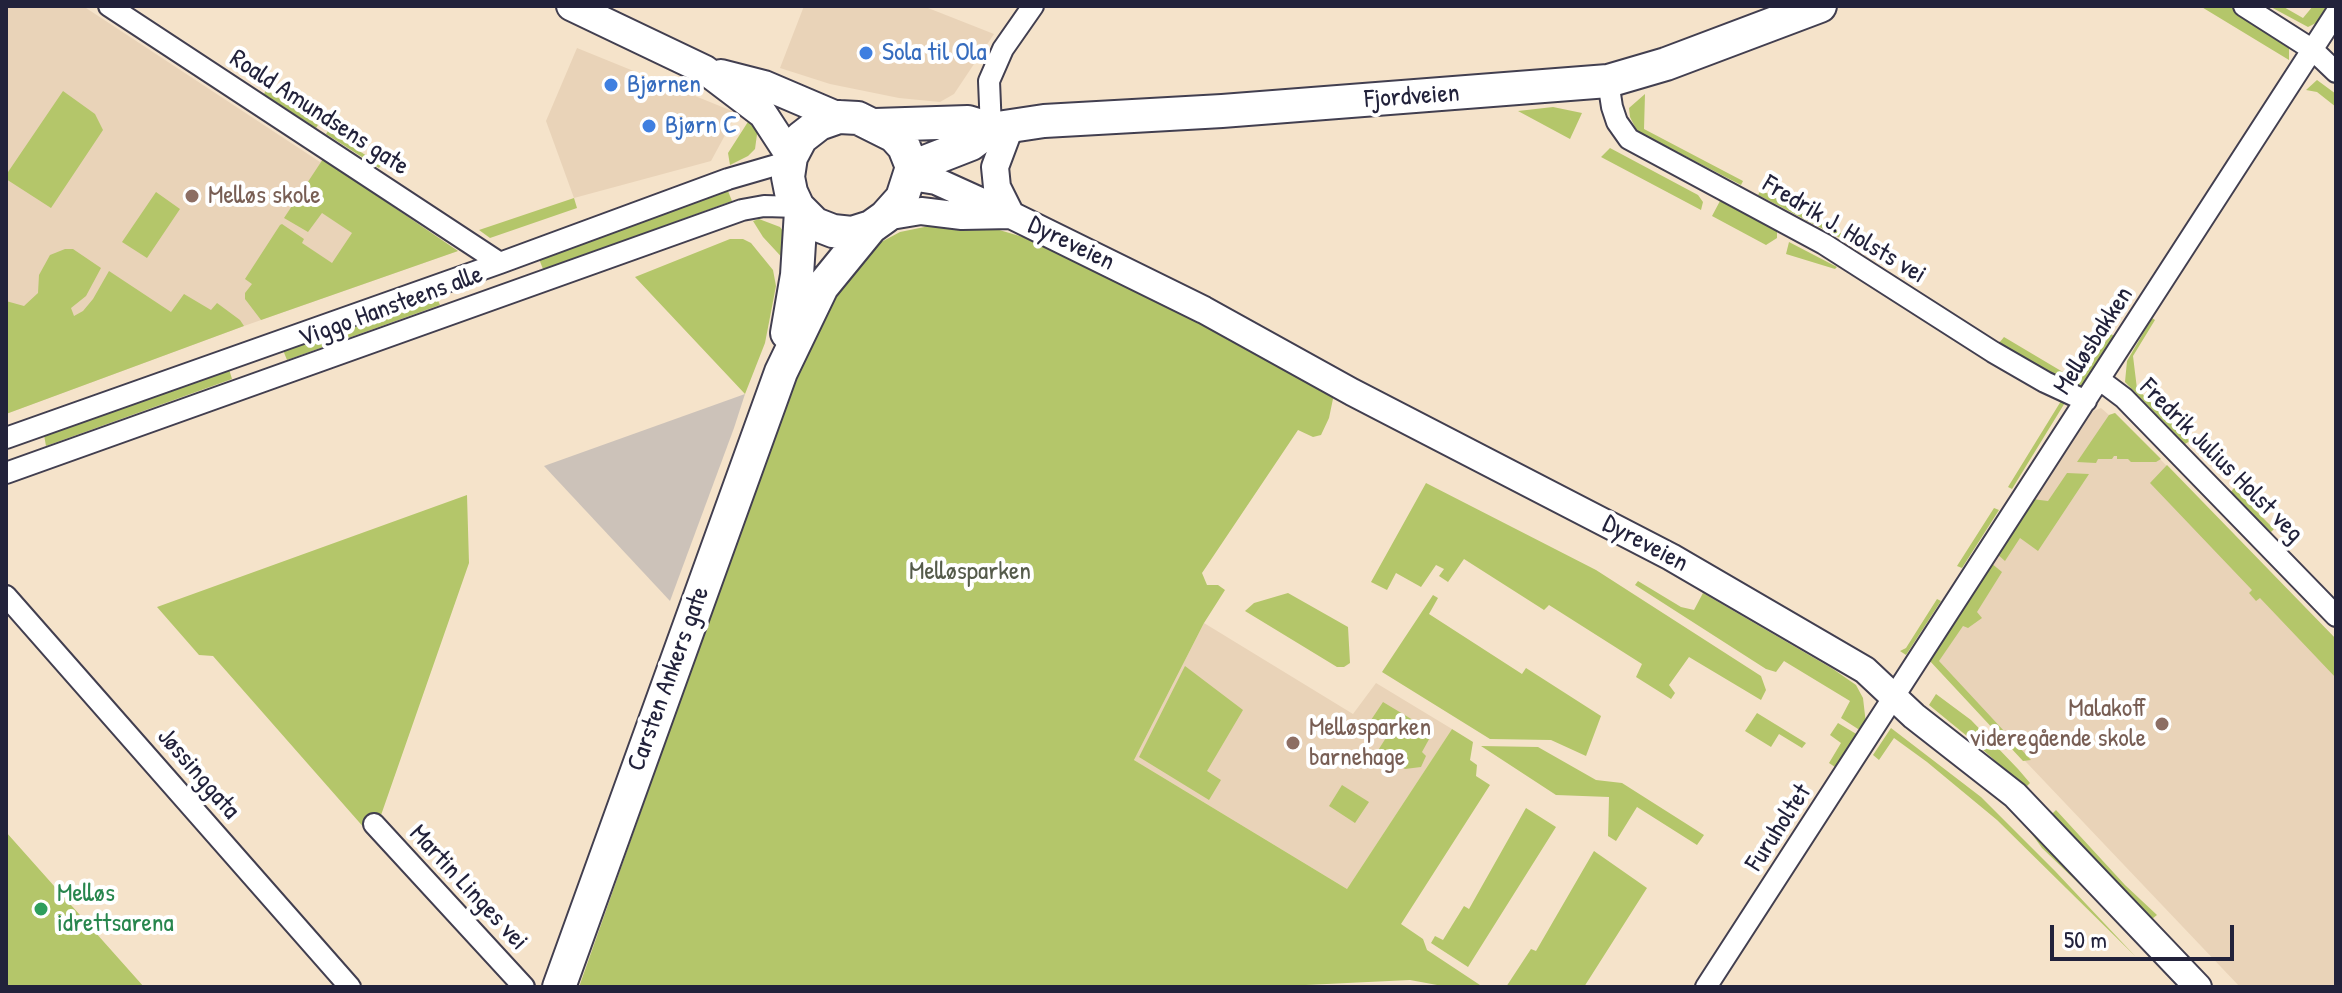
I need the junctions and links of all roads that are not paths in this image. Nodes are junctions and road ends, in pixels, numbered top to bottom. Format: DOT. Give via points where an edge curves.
graph roads {
  1 [pos="109,6"];
  2 [pos="571,6"];
  3 [pos="1033,6"];
  4 [pos="1820,6"];
  5 [pos="2244,6"];
  6 [pos="2336,13"];
  7 [pos="2313,50"];
  8 [pos="705,70"];
  9 [pos="2336,72"];
  10 [pos="1608,81"];
  11 [pos="839,117"];
  12 [pos="875,125"];
  13 [pos="1001,128"];
  14 [pos="790,159"];
  15 [pos="911,172"];
  16 [pos="799,209"];
  17 [pos="1011,215"];
  18 [pos="878,222"];
  19 [pos="500,263"];
  20 [pos="781,372"];
  21 [pos="2100,380"];
  22 [pos="2086,401"];
  23 [pos="6,438"];
  24 [pos="6,473"];
  25 [pos="6,596"];
  26 [pos="2336,616"];
  27 [pos="1895,696"];
  28 [pos="374,824"];
  29 [pos="350,987"];
  30 [pos="524,987"];
  31 [pos="559,987"];
  32 [pos="1706,987"];
  33 [pos="2198,987"];
  1 -- 19 [label="street, Roald Amundsens gate"];
  2 -- 8 [label="main road"];
  3 -- 13 [label="street" via="1003,49 989,81"];
  4 -- 10 [label="main road, Fjordveien"];
  5 -- 7 [label="street"];
  6 -- 7 [label="street, Melløsbakken"];
  7 -- 9 [label="street"];
  7 -- 21 [label="street, Melløsbakken"];
  8 -- 11 [label="main road" via="764,85"];
  8 -- 14 [label="main road" via="763,114"];
  10 -- 13 [label="main road, Fjordveien"];
  10 -- 22 [label="street, Fredrik J. Holsts vei" via="1617,122 1629,139 1824,244 1993,352"];
  11 -- 12 [label="main road"];
  11 -- 14 [label="main road" via="801,138"];
  12 -- 13 [label="main road, Fjordveien" via="968,122"];
  12 -- 15 [label="main road" via="904,147"];
  13 -- 15 [label="main road, Fjordveien"];
  13 -- 17 [label="street, Dyreveien" via="997,187"];
  14 -- 16 [label="main road" via="788,177"];
  14 -- 19 [label="street, Viggo Hansteens alle"];
  15 -- 17 [label="street, Dyreveien"];
  15 -- 18 [label="main road" via="902,198"];
  16 -- 18 [label="main road" via="833,231 852,233"];
  16 -- 20 [label="main road, Carsten Ankers gate" via="797,275"];
  16 -- 24 [label="street, Viggo Hansteens alle" via="764,206 731,214"];
  17 -- 18 [label="street, Dyreveien" via="921,211"];
  17 -- 27 [label="street, Dyreveien" via="1204,310 1671,557 1865,670"];
  18 -- 20 [label="main road, Carsten Ankers gate" via="822,287"];
  19 -- 23 [label="street, Viggo Hansteens alle"];
  20 -- 31 [label="main road, Carsten Ankers gate"];
  21 -- 22 [label="street, Melløsbakken"];
  21 -- 26 [label="street, Fredrik Julius Holst veg" via="2124,398"];
  22 -- 27 [label="street, Melløsbakken"];
  25 -- 29 [label="street, Jøssinggata"];
  27 -- 32 [label="street, Furuholtet"];
  27 -- 33 [label="street, Dyreveien" via="2015,795"];
  28 -- 30 [label="street, Martin Linges vei"];
}
